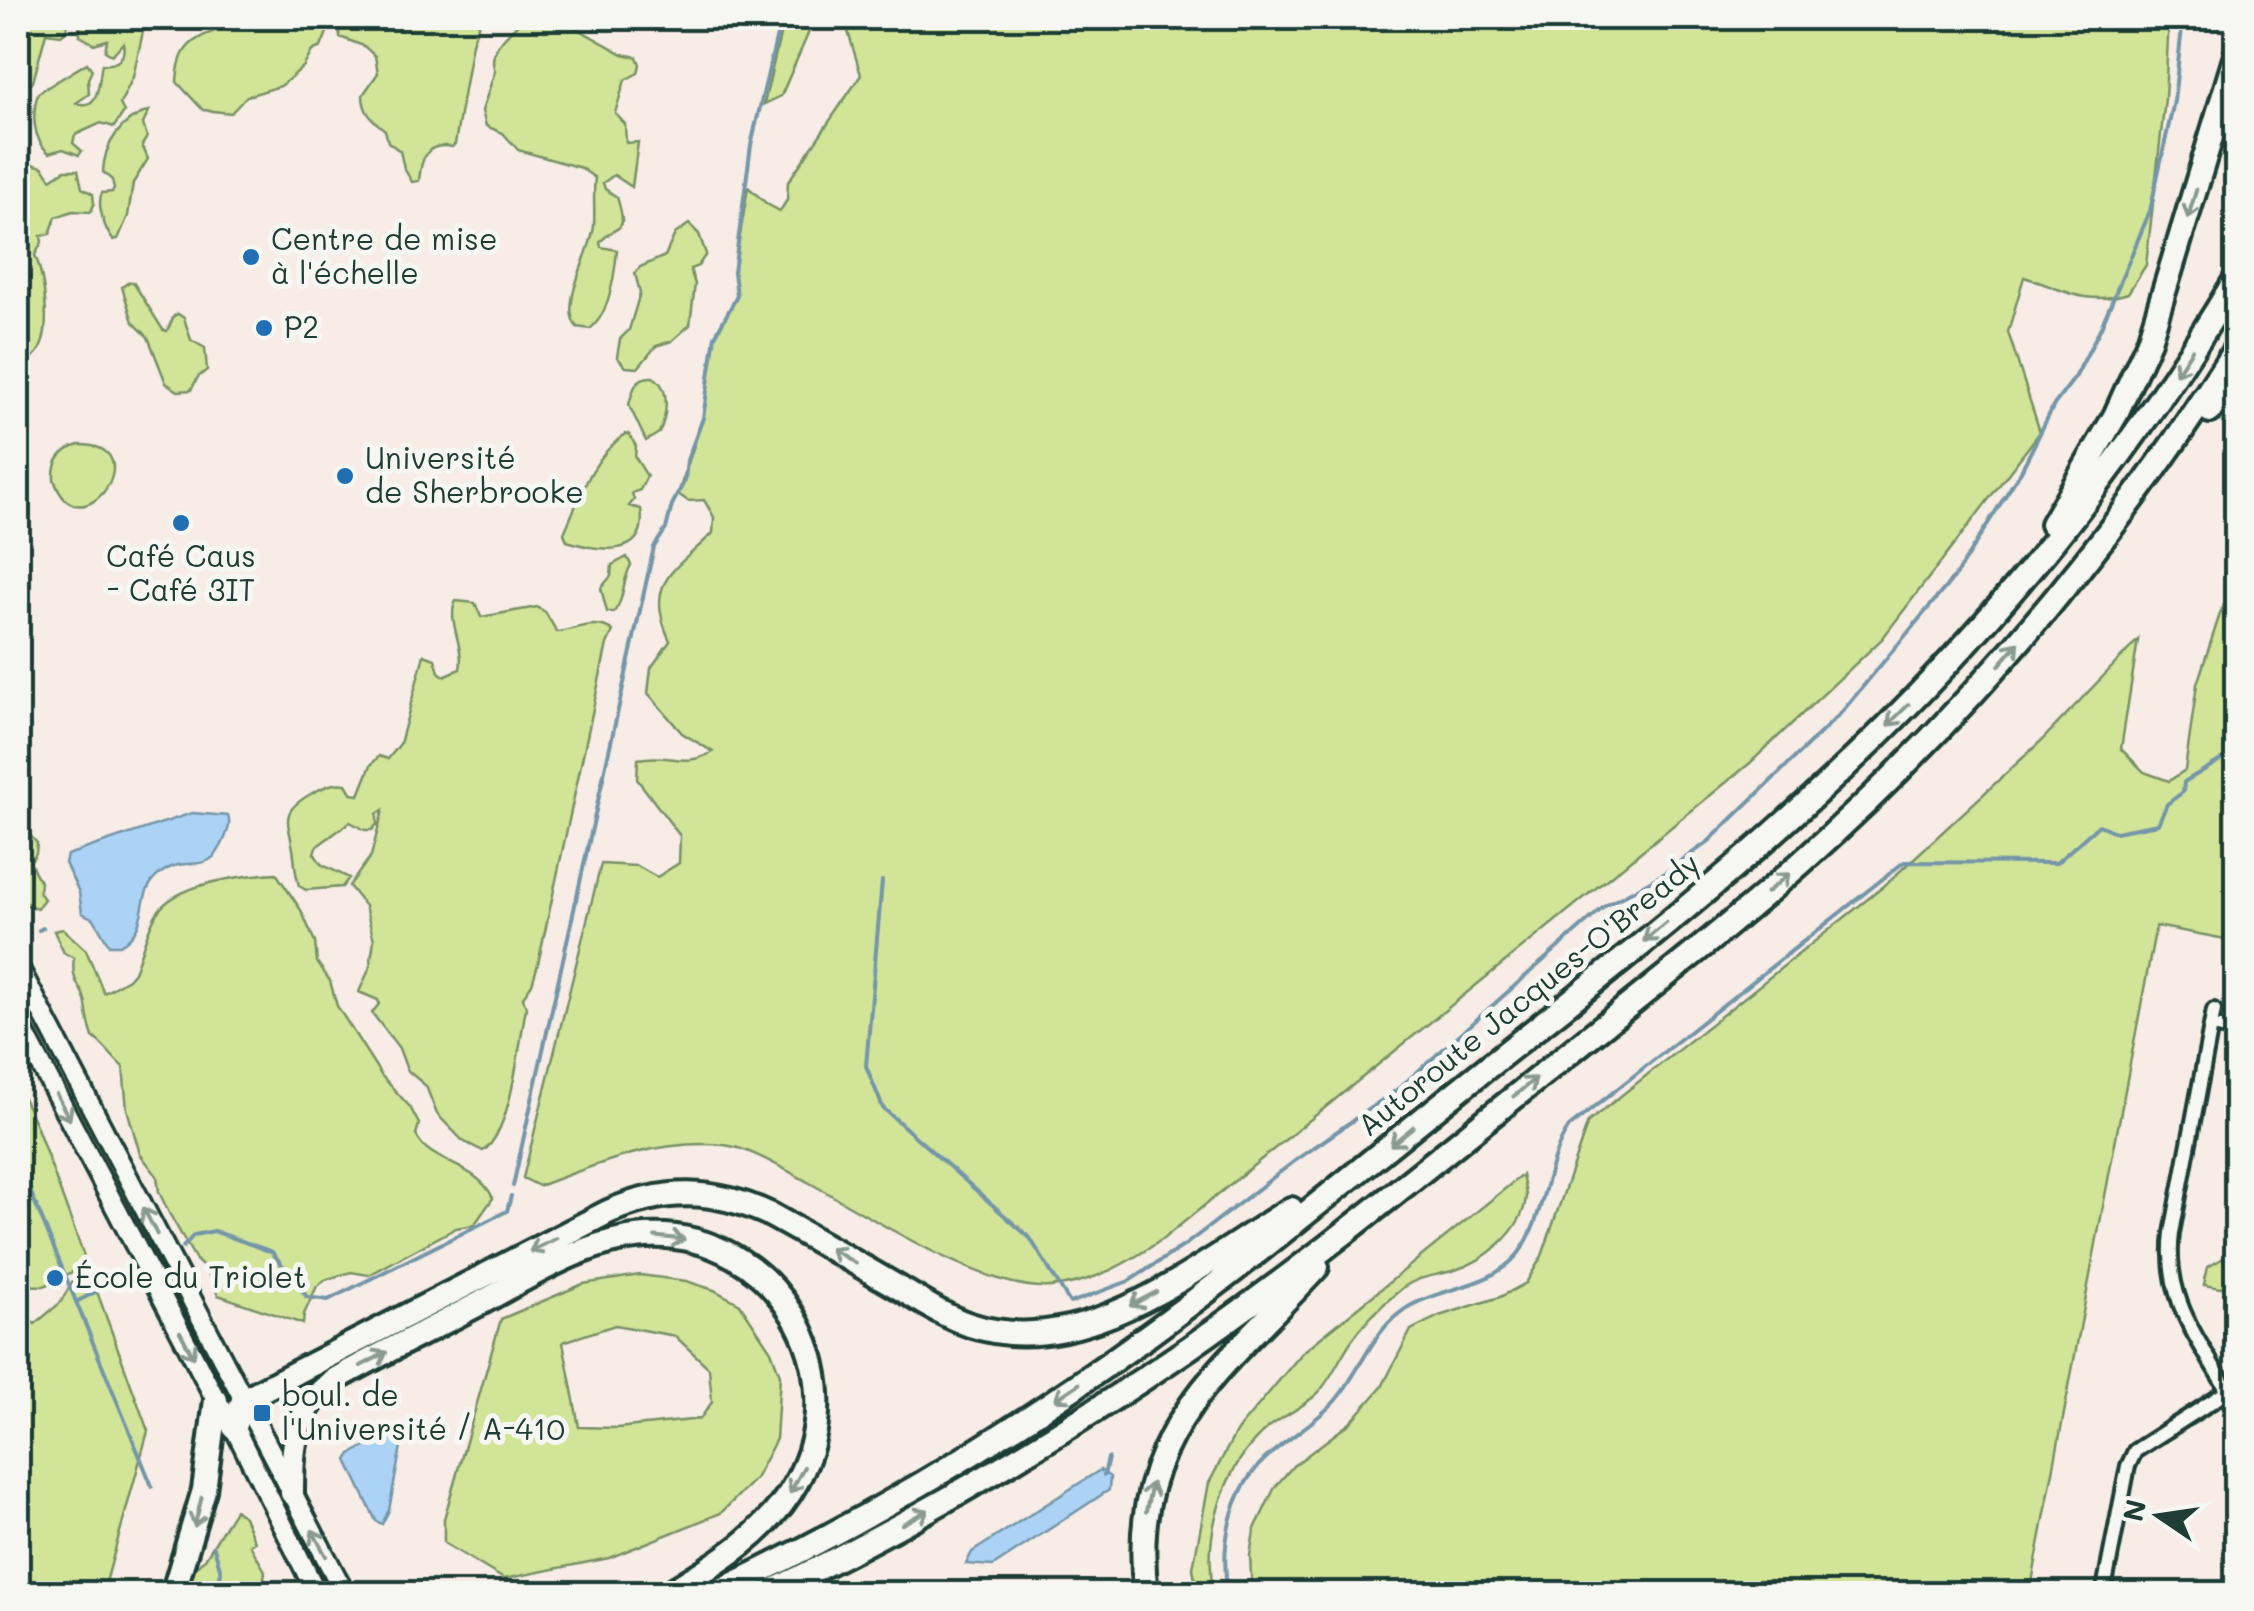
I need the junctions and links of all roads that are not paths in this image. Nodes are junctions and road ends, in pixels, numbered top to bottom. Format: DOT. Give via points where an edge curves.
graph roads {
  1 [pos="2236,55"];
  2 [pos="2236,279"];
  3 [pos="2236,348"];
  4 [pos="2236,381"];
  5 [pos="2142,489"];
  6 [pos="2012,592"];
  7 [pos="18,966"];
  8 [pos="2214,1010"];
  9 [pos="18,1021"];
  10 [pos="2212,1026"];
  11 [pos="2236,1031"];
  12 [pos="1367,1164"];
  13 [pos="1360,1220"];
  14 [pos="2232,1388"];
  15 [pos="216,1400"];
  16 [pos="244,1400"];
  17 [pos="234,1428"];
  18 [pos="292,1493"];
  19 [pos="173,1594"];
  20 [pos="317,1594"];
  21 [pos="345,1594"];
  22 [pos="666,1594"];
  23 [pos="713,1594"];
  24 [pos="766,1594"];
  25 [pos="1146,1594"];
  26 [pos="2103,1594"];
  1 -- 6 [label="highway, one-way" via="2139,366"];
  2 -- 6 [label="highway, Autoroute Jacques-O'Bready, one-way" via="2132,438"];
  3 -- 5 [label="highway"];
  4 -- 5 [label="highway"];
  13 -- 5 [label="highway, one-way" via="1856,813 2014,648"];
  6 -- 12 [label="highway, Autoroute Jacques-O'Bready, one-way" via="1889,724 1773,834"];
  16 -- 7 [label="main road, one-way"];
  8 -- 10 [label="street"];
  9 -- 15 [label="main road, one-way"];
  10 -- 11 [label="street"];
  10 -- 14 [label="street" via="2172,1233 2170,1278 2180,1308"];
  12 -- 16 [label="highway, one-way" via="1139,1302 1092,1322 1036,1334 958,1320 750,1206 700,1193 656,1196 592,1220"];
  12 -- 23 [label="highway, Autoroute Jacques-O'Bready, one-way" via="1186,1308 1067,1392 869,1514"];
  24 -- 13 [label="highway, one-way" via="934,1507 1080,1420"];
  25 -- 13 [label="highway, one-way" via="1146,1509 1172,1434 1216,1373"];
  14 -- 26 [label="street" via="2135,1450"];
  15 -- 17 [label="main road"];
  15 -- 19 [label="highway, one-way" via="200,1506"];
  16 -- 17 [label="highway"];
  16 -- 18 [label="main road"];
  17 -- 20 [label="main road"];
  21 -- 18 [label="main road, one-way"];
  18 -- 22 [label="highway, one-way" via="297,1426 309,1403 336,1379 584,1251 637,1237 692,1241 752,1268 784,1300 811,1351 818,1407 808,1458 781,1506 737,1548"];
}
